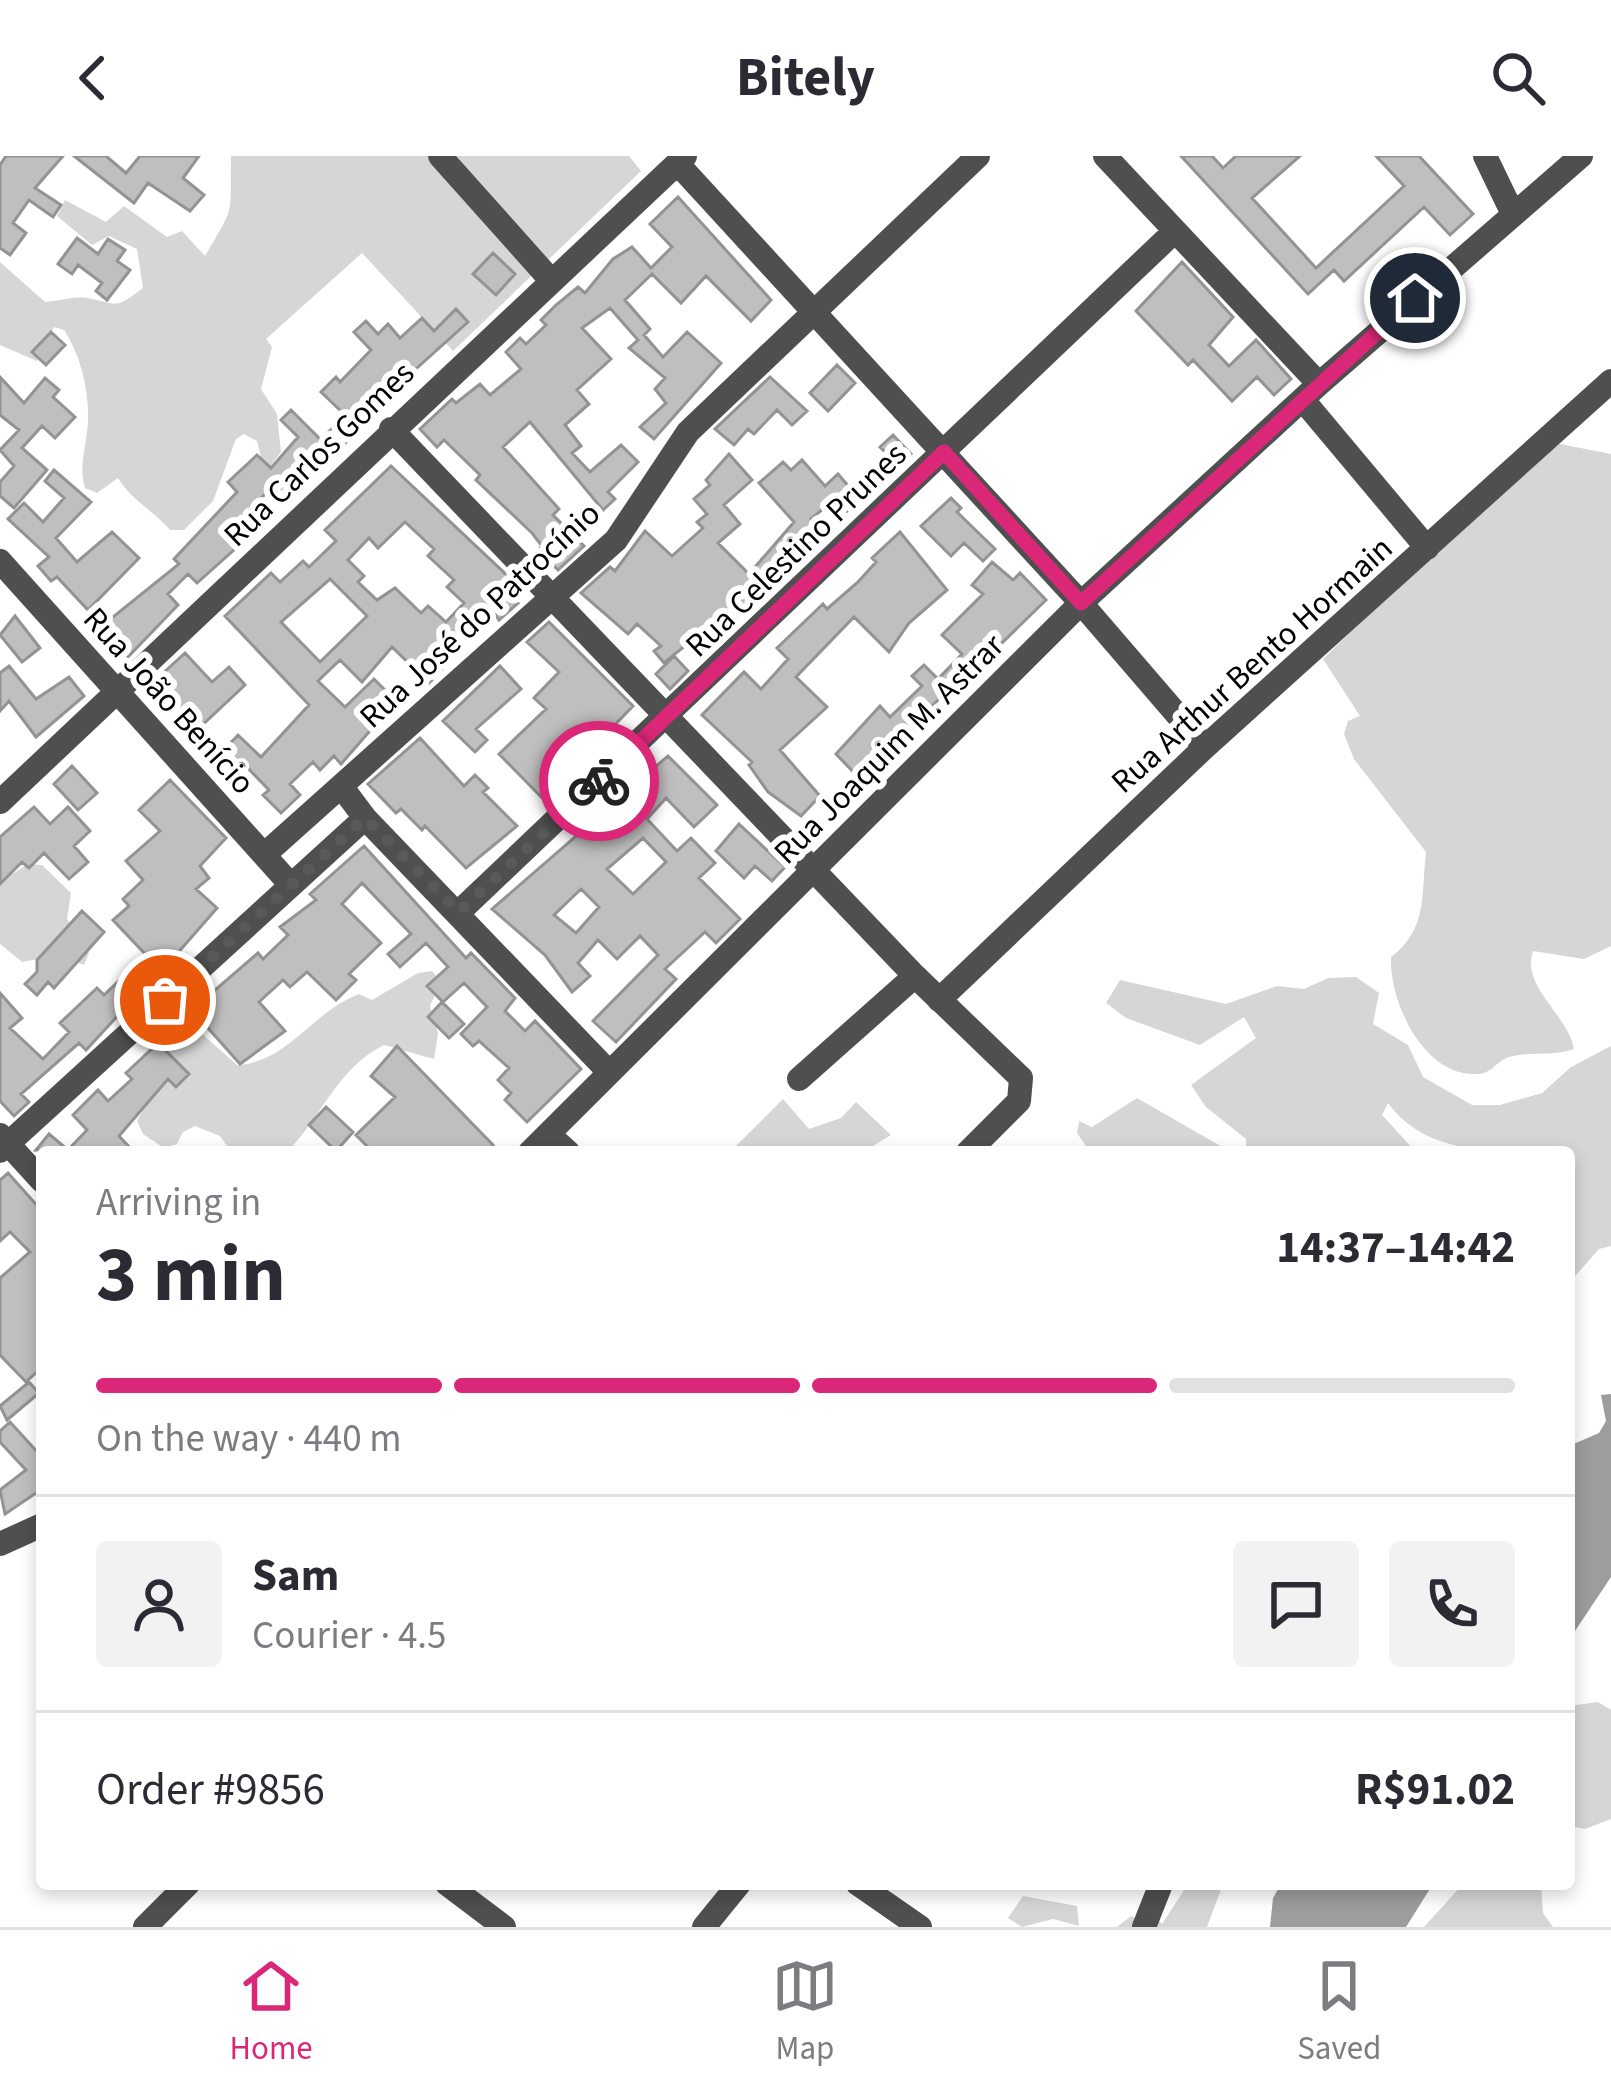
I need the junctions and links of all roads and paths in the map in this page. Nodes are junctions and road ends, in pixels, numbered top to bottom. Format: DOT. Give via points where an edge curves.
graph roads {
  1 [pos="440,156"];
  2 [pos="978,156"];
  3 [pos="1105,156"];
  4 [pos="1485,156"];
  5 [pos="1581,156"];
  6 [pos="681,160"];
  7 [pos="1512,212"];
  8 [pos="1174,231"];
  9 [pos="549,278"];
  10 [pos="811,310"];
  11 [pos="1611,381"];
  12 [pos="1311,392"];
  13 [pos="391,429"];
  14 [pos="944,452"];
  15 [pos="1427,548"];
  16 [pos="0,561"];
  17 [pos="553,598"];
  18 [pos="1081,603"];
  19 [pos="117,691"];
  20 [pos="668,717"];
  21 [pos="1205,747"];
  22 [pos="341,786"];
  23 [pos="0,802"];
  24 [pos="365,818"];
  25 [pos="266,854"];
  26 [pos="812,870"];
  27 [pos="290,884"];
  28 [pos="459,912"];
  29 [pos="915,976"];
  30 [pos="939,1000"];
  31 [pos="607,1070"];
  32 [pos="799,1079"];
  33 [pos="539,1143"];
  34 [pos="3,1144"];
  35 [pos="974,1146"];
  36 [pos="36,1175"];
  37 [pos="36,1528"];
  38 [pos="0,1544"];
  39 [pos="182,1890"];
  40 [pos="455,1890"];
  41 [pos="734,1890"];
  42 [pos="867,1890"];
  43 [pos="1159,1890"];
  44 [pos="477,1907"];
  45 [pos="145,1927"];
  46 [pos="458,1927"];
  47 [pos="504,1927"];
  48 [pos="704,1927"];
  49 [pos="920,1927"];
  50 [pos="1144,1927"];
  1 -- 9 [label="street"];
  2 -- 10 [label="street, Rua José do Patrocínio"];
  3 -- 8 [label="street"];
  4 -- 7 [label="street"];
  5 -- 7 [label="street, Rua Joaquim M. Astrar"];
  6 -- 9 [label="street, Rua Carlos Gomes"];
  6 -- 10 [label="street"];
  7 -- 12 [label="street, Rua Joaquim M. Astrar"];
  8 -- 12 [label="street"];
  8 -- 14 [label="street, Rua Celestino Prunes"];
  9 -- 13 [label="street, Rua Carlos Gomes"];
  10 -- 14 [label="street"];
  10 -- 17 [label="street, Rua José do Patrocínio" via="688,432 616,540"];
  11 -- 15 [label="street, Rua Arthur Bento Hormain"];
  12 -- 15 [label="street"];
  12 -- 18 [label="street, Rua Joaquim M. Astrar"];
  13 -- 17 [label="street"];
  13 -- 19 [label="street, Rua Carlos Gomes"];
  14 -- 18 [label="street"];
  14 -- 20 [label="street, Rua Celestino Prunes"];
  15 -- 21 [label="street, Rua Arthur Bento Hormain"];
  16 -- 19 [label="street, Rua João Benício"];
  17 -- 20 [label="street"];
  17 -- 22 [label="street, Rua José do Patrocínio"];
  18 -- 21 [label="street"];
  18 -- 26 [label="street, Rua Joaquim M. Astrar"];
  19 -- 23 [label="street, Rua Carlos Gomes"];
  19 -- 25 [label="street, Rua João Benício"];
  20 -- 26 [label="street"];
  20 -- 28 [label="street, Rua Celestino Prunes"];
  21 -- 30 [label="street, Rua Arthur Bento Hormain"];
  22 -- 24 [label="street"];
  22 -- 25 [label="street, Rua José do Patrocínio"];
  24 -- 27 [label="street"];
  24 -- 28 [label="street"];
  25 -- 27 [label="street, Rua João Benício"];
  26 -- 29 [label="street"];
  26 -- 31 [label="street, Rua Joaquim M. Astrar"];
  27 -- 34 [label="street"];
  28 -- 31 [label="street"];
  29 -- 30 [label="street"];
  29 -- 32 [label="street"];
  30 -- 35 [label="street" via="1021,1078 1019,1101"];
  31 -- 33 [label="street, Rua Joaquim M. Astrar"];
  34 -- 36 [label="street"];
  37 -- 38 [label="street"];
  39 -- 45 [label="street"];
  40 -- 44 [label="street"];
  41 -- 48 [label="street"];
  42 -- 49 [label="street"];
  43 -- 50 [label="street"];
  44 -- 46 [label="street"];
  44 -- 47 [label="street"];
}
